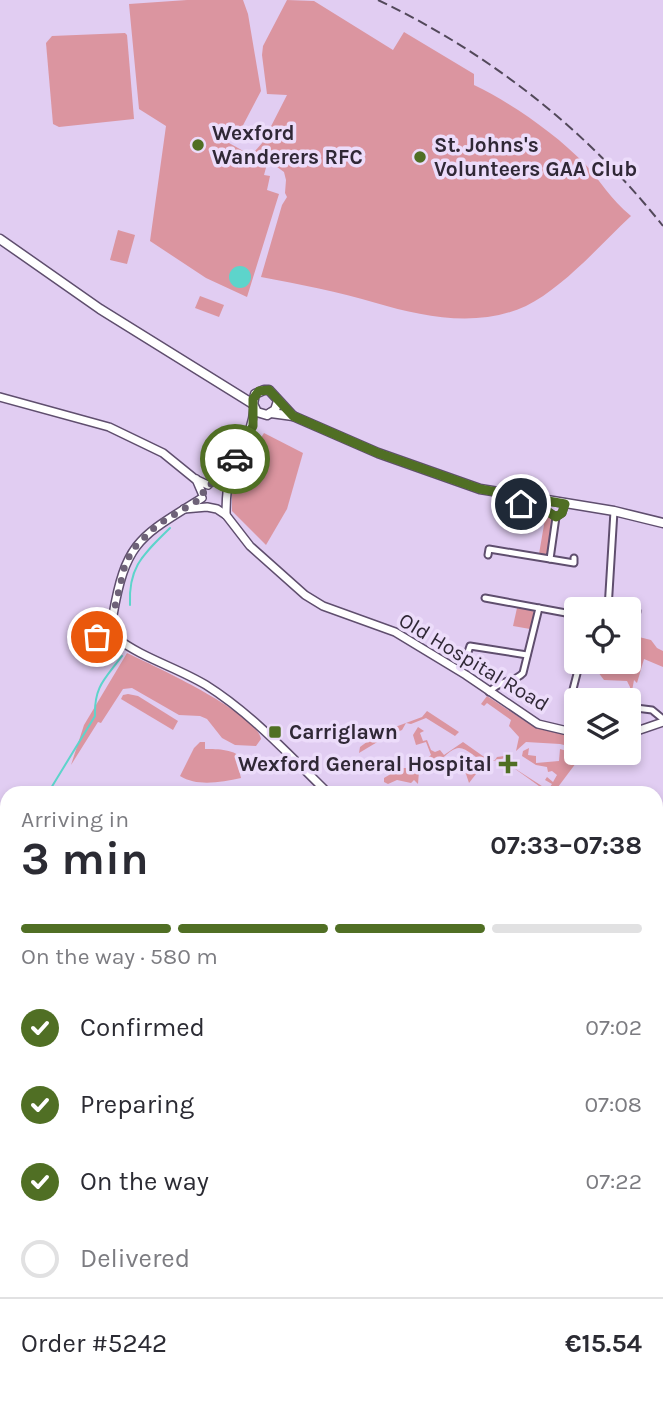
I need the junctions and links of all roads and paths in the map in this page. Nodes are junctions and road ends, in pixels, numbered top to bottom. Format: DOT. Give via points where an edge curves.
graph roads {
  1 [pos="0,239"];
  2 [pos="0,397"];
  3 [pos="278,401"];
  4 [pos="254,402"];
  5 [pos="269,414"];
  6 [pos="293,416"];
  7 [pos="253,426"];
  8 [pos="232,466"];
  9 [pos="195,479"];
  10 [pos="218,483"];
  11 [pos="208,485"];
  12 [pos="226,489"];
  13 [pos="202,495"];
  14 [pos="499,500"];
  15 [pos="226,503"];
  16 [pos="565,504"];
  17 [pos="207,507"];
  18 [pos="184,509"];
  19 [pos="217,509"];
  20 [pos="614,511"];
  21 [pos="226,515"];
  22 [pos="556,517"];
  23 [pos="663,523"];
  24 [pos="488,555"];
  25 [pos="574,558"];
  26 [pos="550,559"];
  27 [pos="609,597"];
  28 [pos="485,598"];
  29 [pos="539,608"];
  30 [pos="564,613"];
  31 [pos="112,619"];
  32 [pos="104,630"];
  33 [pos="114,635"];
  34 [pos="111,646"];
  35 [pos="128,647"];
  36 [pos="468,652"];
  37 [pos="527,655"];
  38 [pos="489,692"];
  39 [pos="641,709"];
  40 [pos="663,720"];
  41 [pos="641,729"];
  42 [pos="564,731"];
  43 [pos="321,786"];
  1 -- 4 [label="main road" via="100,309"];
  2 -- 9 [label="street" via="109,427 163,453"];
  3 -- 4 [label="main road" via="269,390 259,391"];
  3 -- 5 [label="main road"];
  3 -- 6 [label="main road"];
  4 -- 5 [label="main road" via="257,412"];
  4 -- 7 [label="street"];
  5 -- 6 [label="main road"];
  5 -- 7 [label="street"];
  6 -- 16 [label="main road" via="447,478"];
  7 -- 8 [label="street"];
  8 -- 10 [label="street"];
  8 -- 12 [label="street"];
  9 -- 11 [label="street"];
  9 -- 13 [label="street"];
  10 -- 11 [label="street"];
  10 -- 12 [label="street"];
  11 -- 13 [label="street"];
  12 -- 15 [label="street"];
  13 -- 17 [label="street"];
  13 -- 18 [label="street"];
  14 -- 22 [label="street" via="544,509"];
  15 -- 19 [label="street"];
  15 -- 21 [label="street"];
  16 -- 20 [label="main road"];
  16 -- 22 [label="street"];
  17 -- 18 [label="street"];
  17 -- 19 [label="street"];
  18 -- 31 [label="street" via="157,525 133,549"];
  19 -- 21 [label="street, Old Hospital Road"];
  20 -- 23 [label="main road"];
  20 -- 27 [label="street"];
  21 -- 38 [label="street, Old Hospital Road" via="250,546 305,595 395,632"];
  22 -- 26 [label="street"];
  24 -- 26 [label="street" via="489,550"];
  25 -- 26 [label="street" via="573,563"];
  28 -- 29 [label="street"];
  29 -- 30 [label="street"];
  29 -- 37 [label="street"];
  31 -- 32 [label="street"];
  31 -- 33 [label="street"];
  32 -- 33 [label="street"];
  32 -- 34 [label="street" via="98,634 98,644"];
  33 -- 34 [label="street"];
  33 -- 35 [label="street"];
  34 -- 35 [label="street"];
  35 -- 43 [label="street" via="231,702"];
  36 -- 37 [label="street" via="470,646"];
  37 -- 38 [label="street" via="517,679 499,682"];
  38 -- 42 [label="street, Old Hospital Road" via="538,724"];
  39 -- 40 [label="street" via="652,710"];
  40 -- 41 [label="street"];
}
